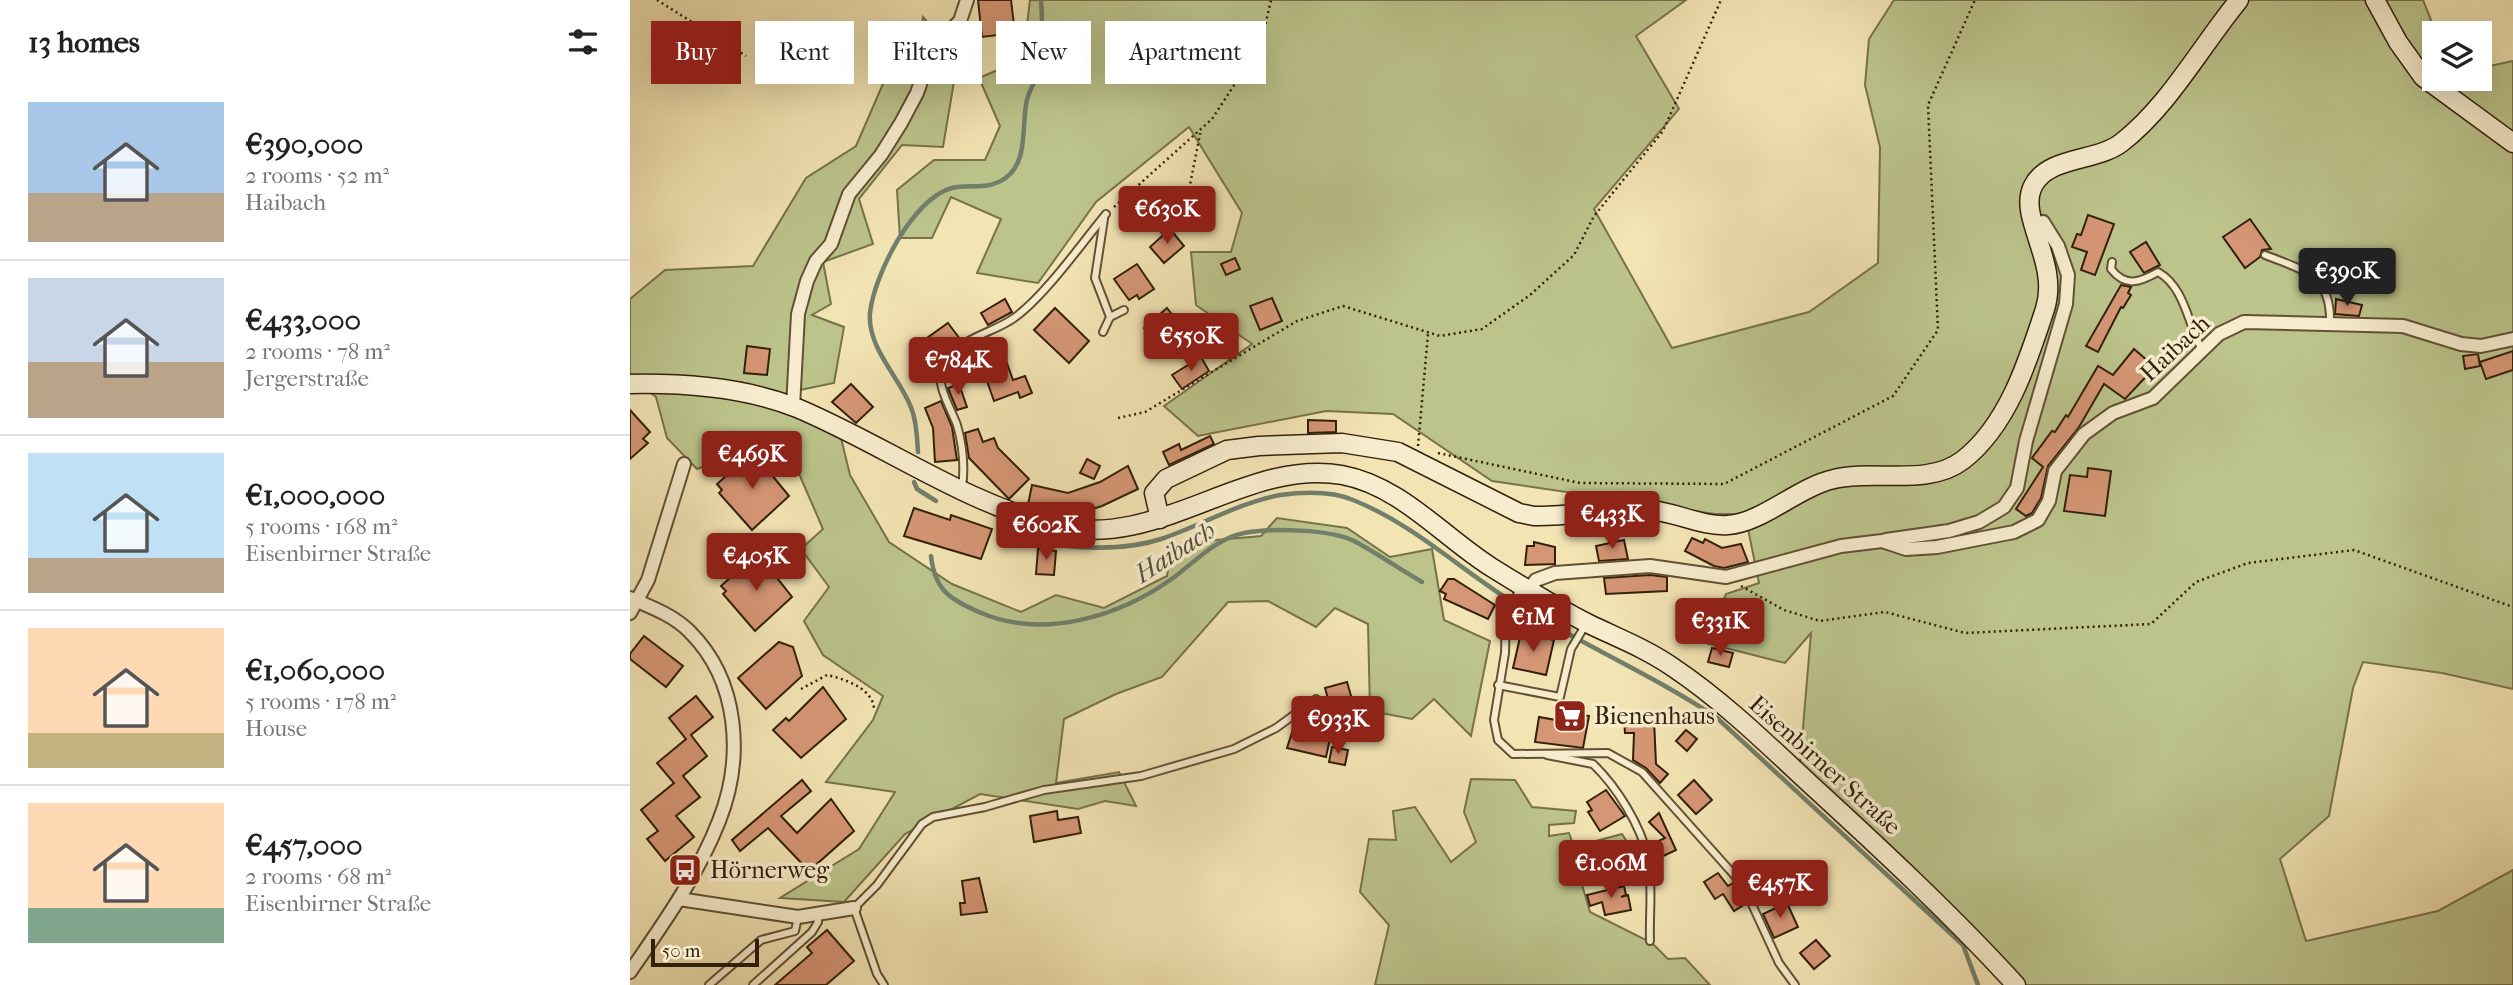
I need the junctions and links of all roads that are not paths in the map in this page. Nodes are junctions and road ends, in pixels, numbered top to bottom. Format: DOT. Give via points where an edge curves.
graph roads {
  1 [pos="967,0"];
  2 [pos="2239,0"];
  3 [pos="2375,0"];
  4 [pos="2513,143"];
  5 [pos="2034,225"];
  6 [pos="2265,255"];
  7 [pos="2112,262"];
  8 [pos="1124,310"];
  9 [pos="1111,317"];
  10 [pos="2330,325"];
  11 [pos="1103,332"];
  12 [pos="2513,339"];
  13 [pos="2202,350"];
  14 [pos="630,384"];
  15 [pos="793,407"];
  16 [pos="684,464"];
  17 [pos="962,490"];
  18 [pos="1160,519"];
  19 [pos="1882,541"];
  20 [pos="1523,589"];
  21 [pos="633,599"];
  22 [pos="630,613"];
  23 [pos="1583,629"];
  24 [pos="1498,685"];
  25 [pos="1316,699"];
  26 [pos="1541,754"];
  27 [pos="679,899"];
  28 [pos="854,908"];
  29 [pos="818,915"];
  30 [pos="798,917"];
  31 [pos="1650,941"];
  32 [pos="630,972"];
  33 [pos="709,985"];
  34 [pos="753,985"];
  35 [pos="884,985"];
  36 [pos="1795,985"];
  37 [pos="2016,985"];
  1 -- 15 [label="street" via="960,21 932,49 901,123 849,194 835,236 807,281 798,314"];
  2 -- 5 [label="main road" via="2157,106 2122,142 2099,155 2056,166 2038,178 2030,198"];
  3 -- 4 [label="main road" via="2423,77"];
  5 -- 18 [label="main road" via="2049,272 2046,305 2000,417 1975,450 1945,470 1835,478 1727,525 1648,510 1534,516 1519,513 1398,452 1342,443 1259,446 1227,450 1166,479 1154,493"];
  5 -- 19 [label="street" via="2043,222 2068,275 2066,304 2017,488 2004,507 1979,522"];
  6 -- 10 [label="lane" via="2323,285 2331,304"];
  7 -- 13 [label="lane" via="2115,274 2132,283 2158,272 2167,277"];
  8 -- 9 [label="lane"];
  9 -- 11 [label="lane"];
  9 -- 17 [label="lane" via="1095,278 1106,214 1016,317 970,338 944,363 940,377 958,428 965,467"];
  10 -- 12 [label="street, Haibach" via="2403,326 2481,346"];
  10 -- 13 [label="street, Haibach" via="2244,322 2230,326"];
  13 -- 19 [label="street, Haibach" via="2154,398 2113,413 2084,434 2055,471 2049,502 2038,520 1999,536 1937,547 1906,549"];
  14 -- 15 [label="main road, Eisenbirner Straße" via="718,390"];
  15 -- 17 [label="main road, Eisenbirner Straße"];
  16 -- 21 [label="street" via="648,580"];
  17 -- 18 [label="main road, Eisenbirner Straße" via="1059,526 1108,528"];
  18 -- 20 [label="main road, Eisenbirner Straße" via="1272,479 1298,474 1342,475 1401,500"];
  19 -- 20 [label="street, Haibach" via="1818,550 1726,577 1650,566 1555,573"];
  20 -- 23 [label="main road, Eisenbirner Straße"];
  20 -- 24 [label="lane" via="1509,608"];
  21 -- 22 [label="street"];
  21 -- 27 [label="street" via="666,614 690,632 716,668 732,716 727,796 719,822"];
  23 -- 24 [label="lane" via="1571,649 1560,697"];
  23 -- 37 [label="main road, Eisenbirner Straße" via="1645,649 1719,702 1895,861"];
  24 -- 26 [label="lane" via="1494,720 1498,740 1513,754"];
  25 -- 28 [label="lane" via="1276,728 1234,749 1141,776 1044,790 933,817 913,832 877,885"];
  26 -- 31 [label="lane" via="1593,764 1635,824 1650,874"];
  26 -- 36 [label="lane" via="1608,753 1642,772 1743,886 1779,963"];
  27 -- 30 [label="street"];
  27 -- 32 [label="street"];
  28 -- 29 [label="street"];
  28 -- 35 [label="lane"];
  29 -- 30 [label="street"];
  29 -- 34 [label="lane" via="811,932"];
  30 -- 33 [label="lane" via="795,931 761,940"];
}
